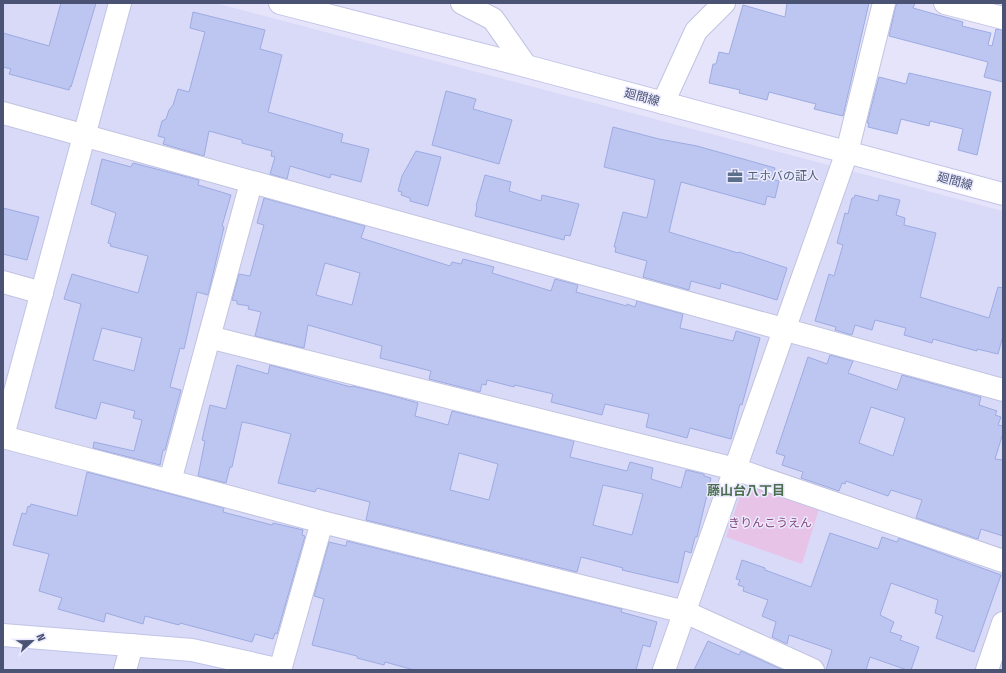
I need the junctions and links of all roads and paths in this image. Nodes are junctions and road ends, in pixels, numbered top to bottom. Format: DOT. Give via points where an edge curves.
graph roads {
  1 [pos="120,3"];
  2 [pos="280,3"];
  3 [pos="462,3"];
  4 [pos="724,3"];
  5 [pos="884,3"];
  6 [pos="945,3"];
  7 [pos="1003,18"];
  8 [pos="526,66"];
  9 [pos="663,103"];
  10 [pos="3,113"];
  11 [pos="84,136"];
  12 [pos="847,152"];
  13 [pos="251,183"];
  14 [pos="1003,194"];
  15 [pos="3,282"];
  16 [pos="42,293"];
  17 [pos="784,329"];
  18 [pos="209,337"];
  19 [pos="1003,390"];
  20 [pos="3,437"];
  21 [pos="735,469"];
  22 [pos="170,481"];
  23 [pos="322,522"];
  24 [pos="1003,561"];
  25 [pos="685,612"];
  26 [pos="1003,623"];
  27 [pos="3,635"];
  28 [pos="132,645"];
  29 [pos="125,670"];
  30 [pos="281,670"];
  31 [pos="664,670"];
  32 [pos="813,670"];
  33 [pos="987,670"];
  1 -- 11 [label="street"];
  2 -- 8 [label="street, 廻間線"];
  3 -- 8 [label="street" via="494,19"];
  4 -- 9 [label="street" via="696,31"];
  5 -- 12 [label="street"];
  6 -- 7 [label="street"];
  8 -- 9 [label="street, 廻間線"];
  9 -- 12 [label="street, 廻間線"];
  10 -- 11 [label="street"];
  11 -- 13 [label="street"];
  11 -- 16 [label="street"];
  12 -- 14 [label="street, 廻間線"];
  12 -- 17 [label="street"];
  13 -- 17 [label="street"];
  13 -- 18 [label="street"];
  15 -- 16 [label="street"];
  16 -- 20 [label="street"];
  17 -- 19 [label="street"];
  17 -- 21 [label="street"];
  18 -- 21 [label="street"];
  18 -- 22 [label="street"];
  20 -- 22 [label="street"];
  21 -- 24 [label="street"];
  21 -- 25 [label="street"];
  22 -- 23 [label="street"];
  23 -- 25 [label="street"];
  23 -- 30 [label="street"];
  25 -- 31 [label="street"];
  25 -- 32 [label="street"];
  26 -- 33 [label="street"];
  27 -- 28 [label="street"];
  28 -- 29 [label="street"];
  28 -- 30 [label="street" via="192,650"];
}
